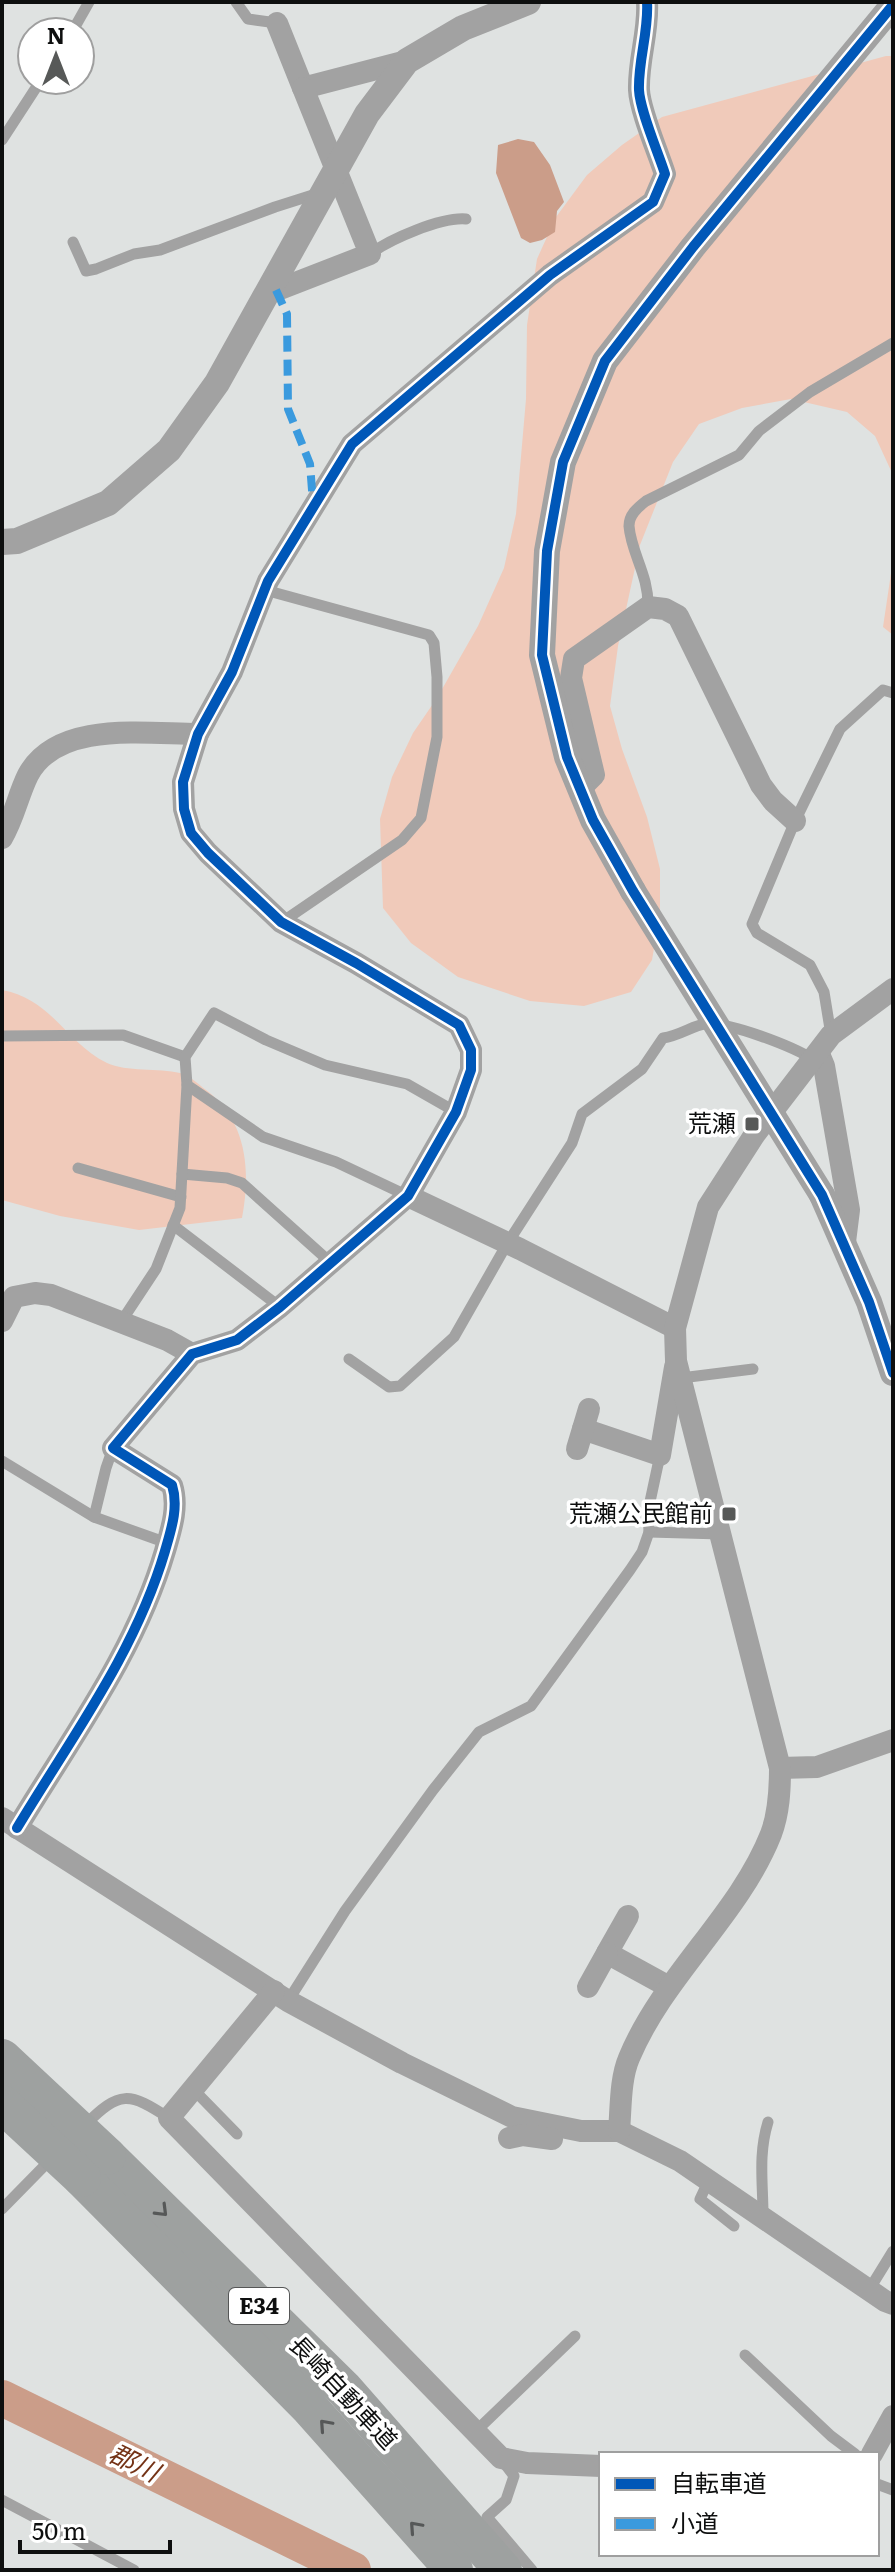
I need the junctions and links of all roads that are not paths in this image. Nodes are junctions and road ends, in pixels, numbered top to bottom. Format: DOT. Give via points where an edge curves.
graph roads {
  1 [pos="236,2"];
  2 [pos="528,2"];
  3 [pos="647,2"];
  4 [pos="893,5"];
  5 [pos="277,23"];
  6 [pos="407,61"];
  7 [pos="303,88"];
  8 [pos="31,96"];
  9 [pos="2,140"];
  10 [pos="329,181"];
  11 [pos="466,219"];
  12 [pos="73,242"];
  13 [pos="370,254"];
  14 [pos="267,294"];
  15 [pos="893,343"];
  16 [pos="2,542"];
  17 [pos="265,590"];
  18 [pos="648,607"];
  19 [pos="893,693"];
  20 [pos="198,734"];
  21 [pos="580,789"];
  22 [pos="795,821"];
  23 [pos="2,838"];
  24 [pos="281,922"];
  25 [pos="893,989"];
  26 [pos="831,1035"];
  27 [pos="2,1036"];
  28 [pos="185,1057"];
  29 [pos="816,1057"];
  30 [pos="187,1085"];
  31 [pos="456,1112"];
  32 [pos="78,1168"];
  33 [pos="182,1174"];
  34 [pos="408,1196"];
  35 [pos="181,1197"];
  36 [pos="173,1225"];
  37 [pos="845,1242"];
  38 [pos="507,1244"];
  39 [pos="330,1262"];
  40 [pos="280,1307"];
  41 [pos="2,1321"];
  42 [pos="121,1322"];
  43 [pos="675,1328"];
  44 [pos="192,1354"];
  45 [pos="349,1359"];
  46 [pos="753,1369"];
  47 [pos="679,1370"];
  48 [pos="893,1373"];
  49 [pos="583,1429"];
  50 [pos="113,1448"];
  51 [pos="660,1455"];
  52 [pos="2,1461"];
  53 [pos="94,1517"];
  54 [pos="649,1532"];
  55 [pos="721,1534"];
  56 [pos="167,1543"];
  57 [pos="893,1740"];
  58 [pos="780,1768"];
  59 [pos="9,1823"];
  60 [pos="628,1916"];
  61 [pos="607,1953"];
  62 [pos="588,1987"];
  63 [pos="669,1987"];
  64 [pos="281,1996"];
  65 [pos="2,2058"];
  66 [pos="193,2089"];
  67 [pos="2,2104"];
  68 [pos="169,2118"];
  69 [pos="768,2122"];
  70 [pos="568,2129"];
  71 [pos="619,2131"];
  72 [pos="237,2134"];
  73 [pos="509,2138"];
  74 [pos="94,2167"];
  75 [pos="708,2182"];
  76 [pos="2,2209"];
  77 [pos="762,2217"];
  78 [pos="734,2226"];
  79 [pos="893,2251"];
  80 [pos="869,2290"];
  81 [pos="893,2304"];
  82 [pos="575,2336"];
  83 [pos="745,2355"];
  84 [pos="893,2416"];
  85 [pos="475,2432"];
  86 [pos="852,2452"];
  87 [pos="873,2452"];
  88 [pos="501,2458"];
  89 [pos="599,2466"];
  90 [pos="2,2500"];
  91 [pos="134,2570"];
  92 [pos="454,2570"];
  93 [pos="503,2570"];
  94 [pos="532,2570"];
  1 -- 5 [label="lane" via="248,19"];
  2 -- 6 [label="street" via="463,28"];
  3 -- 17 [label="street" via="639,93 665,174 653,202 550,275 352,444"];
  4 -- 21 [label="street" via="605,361 563,462 547,551 542,655"];
  5 -- 7 [label="street"];
  6 -- 7 [label="street"];
  6 -- 10 [label="street" via="367,114"];
  7 -- 10 [label="street"];
  8 -- 9 [label="lane"];
  10 -- 12 [label="lane" via="275,207 96,269 86,271"];
  10 -- 13 [label="street"];
  10 -- 14 [label="street"];
  11 -- 13 [label="lane" via="453,218"];
  13 -- 14 [label="street"];
  14 -- 16 [label="street" via="217,383 169,450 108,503 17,541"];
  15 -- 18 [label="lane" via="810,392 759,431 739,455 634,510 629,525 649,591"];
  17 -- 20 [label="street" via="232,672"];
  17 -- 24 [label="lane" via="429,635 437,677 437,737 421,818 402,840"];
  18 -- 21 [label="street" via="574,659 571,678 594,775"];
  18 -- 22 [label="street" via="678,616 761,785"];
  19 -- 22 [label="lane" via="883,690 840,729"];
  20 -- 23 [label="street" via="107,733 55,748 29,773"];
  20 -- 24 [label="street" via="183,782 191,833"];
  21 -- 37 [label="street, bridge" via="633,891 822,1195"];
  22 -- 26 [label="lane" via="752,924 757,933 810,965 824,992"];
  24 -- 31 [label="street" via="459,1025 471,1050 471,1070"];
  25 -- 26 [label="street"];
  26 -- 29 [label="street"];
  27 -- 28 [label="lane" via="123,1035"];
  28 -- 30 [label="lane"];
  28 -- 31 [label="lane" via="214,1013 325,1065 407,1084"];
  29 -- 37 [label="street" via="824,1066 849,1210"];
  29 -- 38 [label="lane" via="738,1028 704,1024 663,1038 642,1069 582,1114 572,1143"];
  29 -- 43 [label="street" via="755,1134 708,1207"];
  30 -- 33 [label="lane"];
  30 -- 34 [label="lane" via="263,1137 336,1162"];
  31 -- 34 [label="street"];
  32 -- 35 [label="lane"];
  33 -- 35 [label="lane"];
  33 -- 39 [label="lane" via="242,1183"];
  34 -- 38 [label="street"];
  34 -- 39 [label="street"];
  35 -- 36 [label="lane"];
  36 -- 40 [label="lane"];
  36 -- 42 [label="lane" via="156,1269"];
  37 -- 48 [label="street"];
  38 -- 43 [label="street"];
  38 -- 45 [label="lane" via="454,1337 400,1386 389,1387"];
  39 -- 40 [label="street"];
  40 -- 44 [label="street" via="237,1340"];
  41 -- 42 [label="street" via="14,1297 35,1293"];
  42 -- 44 [label="street"];
  43 -- 47 [label="street"];
  44 -- 50 [label="street"];
  46 -- 47 [label="lane"];
  47 -- 51 [label="street"];
  47 -- 55 [label="street"];
  49 -- 51 [label="street"];
  50 -- 53 [label="lane"];
  50 -- 56 [label="street" via="172,1485 176,1497"];
  51 -- 54 [label="lane"];
  52 -- 53 [label="lane"];
  53 -- 56 [label="lane"];
  54 -- 55 [label="lane"];
  54 -- 64 [label="lane" via="630,1570 531,1706 479,1732"];
  55 -- 58 [label="street"];
  56 -- 59 [label="street" via="153,1592 124,1656"];
  57 -- 58 [label="street" via="817,1767"];
  58 -- 63 [label="street" via="780,1798 771,1834 743,1885"];
  59 -- 64 [label="street"];
  60 -- 61 [label="street"];
  61 -- 62 [label="street"];
  61 -- 63 [label="street"];
  63 -- 71 [label="street" via="628,2059"];
  64 -- 66 [label="street"];
  64 -- 70 [label="street" via="512,2117"];
  65 -- 74 [label="highway, 長崎自動車道 / E34, bridge"];
  66 -- 68 [label="street"];
  66 -- 72 [label="lane"];
  67 -- 74 [label="highway, 長崎自動車道 / E34, bridge"];
  68 -- 76 [label="lane" via="140,2100 119,2099 103,2107"];
  68 -- 85 [label="street"];
  69 -- 77 [label="lane" via="761,2145"];
  70 -- 71 [label="street"];
  70 -- 73 [label="street" via="563,2140"];
  71 -- 75 [label="street" via="680,2161"];
  92 -- 74 [label="highway, 長崎自動車道 / E34, one-way"];
  74 -- 93 [label="highway, 長崎自動車道 / E34, one-way" via="344,2389"];
  75 -- 77 [label="street"];
  75 -- 78 [label="lane" via="700,2199"];
  77 -- 80 [label="street"];
  79 -- 80 [label="lane"];
  80 -- 81 [label="street"];
  82 -- 85 [label="lane"];
  83 -- 86 [label="lane"];
  84 -- 87 [label="street"];
  85 -- 88 [label="street"];
  88 -- 89 [label="street"];
  88 -- 94 [label="lane" via="514,2476 506,2500 487,2517"];
  90 -- 91 [label="lane"];
}
